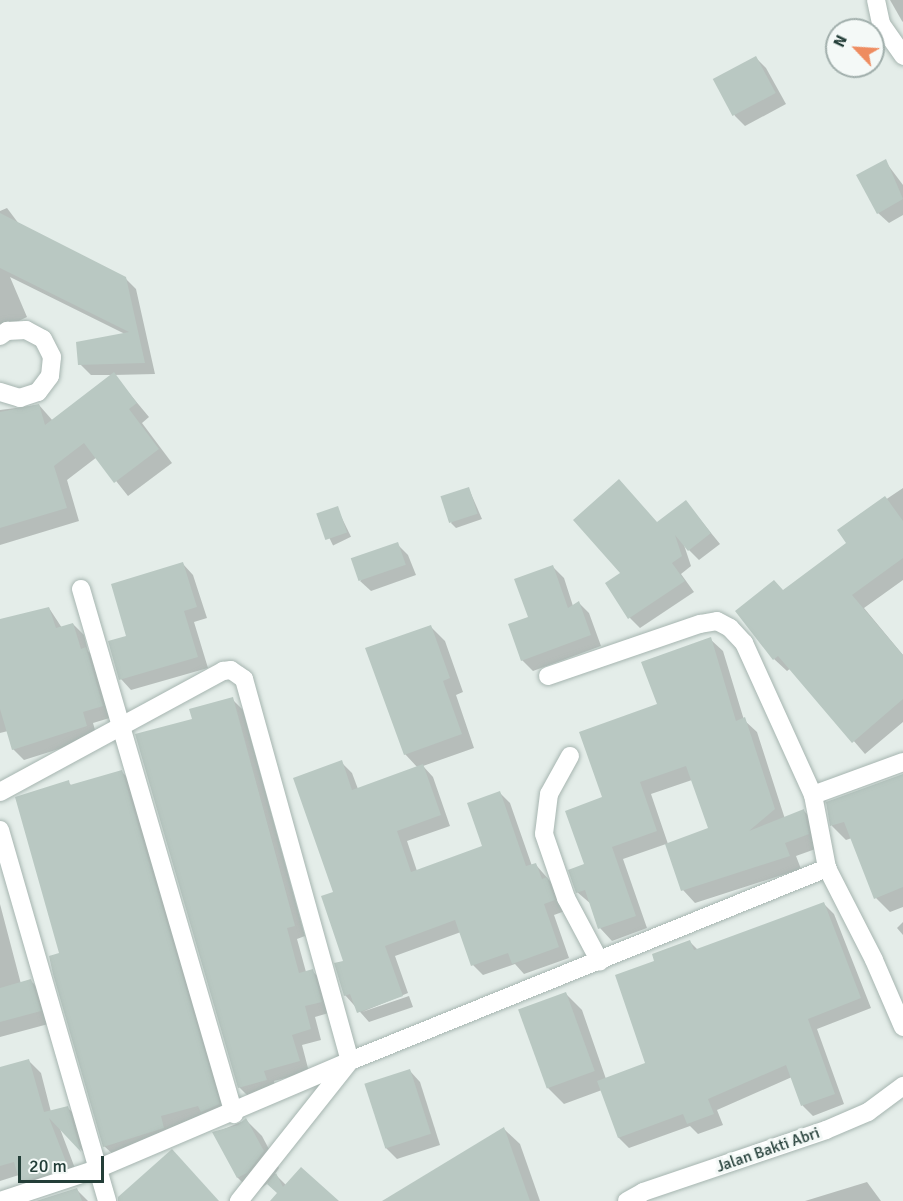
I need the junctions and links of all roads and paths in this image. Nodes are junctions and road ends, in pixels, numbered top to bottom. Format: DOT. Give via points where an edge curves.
graph roads {
  1 [pos="876,0"];
  2 [pos="903,56"];
  3 [pos="0,336"];
  4 [pos="0,392"];
  5 [pos="81,589"];
  6 [pos="548,676"];
  7 [pos="121,728"];
  8 [pos="570,756"];
  9 [pos="903,762"];
  10 [pos="0,792"];
  11 [pos="813,795"];
  12 [pos="0,830"];
  13 [pos="827,868"];
  14 [pos="600,962"];
  15 [pos="903,1028"];
  16 [pos="350,1061"];
  17 [pos="903,1086"];
  18 [pos="234,1113"];
  19 [pos="97,1169"];
  20 [pos="0,1201"];
  21 [pos="107,1201"];
  22 [pos="240,1201"];
  23 [pos="627,1201"];
  1 -- 2 [label="street" via="880,24"];
  3 -- 4 [label="street" via="7,331 26,330 43,339 52,357 50,376 38,392 20,398"];
  5 -- 7 [label="street"];
  6 -- 11 [label="street" via="717,621 744,643"];
  7 -- 10 [label="street"];
  7 -- 16 [label="street" via="223,671 231,670 244,679"];
  7 -- 18 [label="street"];
  8 -- 14 [label="street" via="549,794 544,834 566,898"];
  9 -- 11 [label="street"];
  11 -- 13 [label="street"];
  12 -- 19 [label="street"];
  13 -- 14 [label="street"];
  13 -- 15 [label="street"];
  14 -- 16 [label="street"];
  16 -- 18 [label="street"];
  16 -- 22 [label="street"];
  17 -- 23 [label="street, Jalan Bakti Abri" via="868,1112 826,1130 643,1192"];
  18 -- 19 [label="street"];
  19 -- 20 [label="street"];
  19 -- 21 [label="street"];
}
